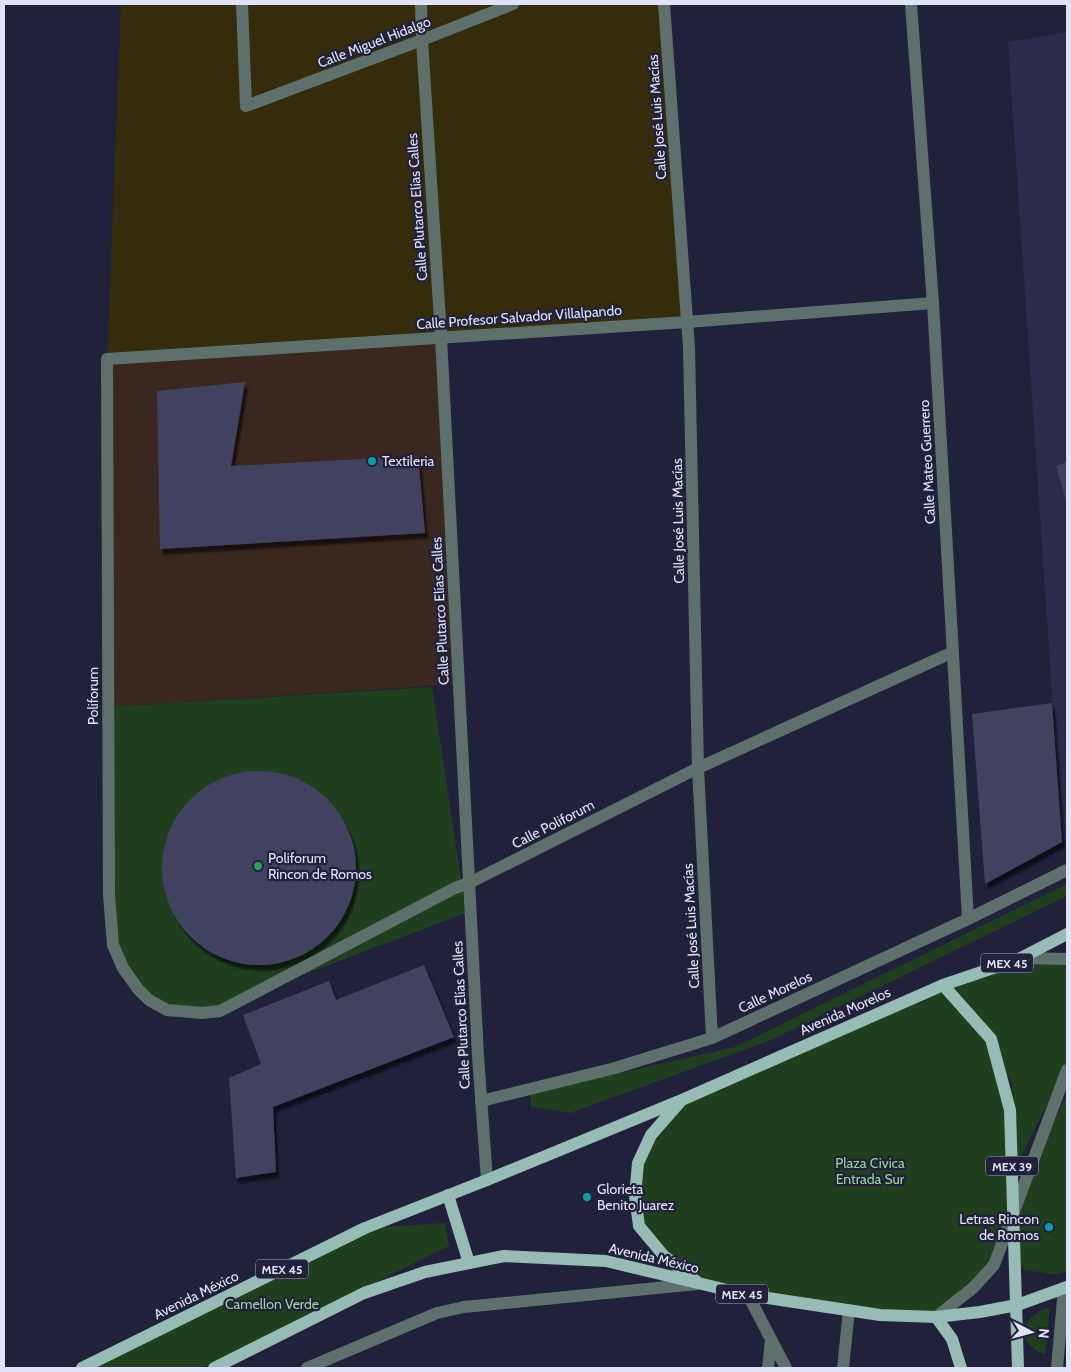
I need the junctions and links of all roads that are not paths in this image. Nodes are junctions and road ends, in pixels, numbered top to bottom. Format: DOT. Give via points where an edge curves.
graph roads {
  1 [pos="242,4"];
  2 [pos="421,4"];
  3 [pos="513,4"];
  4 [pos="664,4"];
  5 [pos="911,4"];
  6 [pos="422,40"];
  7 [pos="933,302"];
  8 [pos="687,322"];
  9 [pos="441,337"];
  10 [pos="107,359"];
  11 [pos="953,652"];
  12 [pos="698,768"];
  13 [pos="1067,870"];
  14 [pos="469,883"];
  15 [pos="968,919"];
  16 [pos="1067,934"];
  17 [pos="1020,958"];
  18 [pos="1067,959"];
  19 [pos="943,985"];
  20 [pos="167,1010"];
  21 [pos="712,1038"];
  22 [pos="1067,1070"];
  23 [pos="684,1099"];
  24 [pos="481,1101"];
  25 [pos="487,1180"];
  26 [pos="448,1195"];
  27 [pos="1013,1211"];
  28 [pos="469,1263"];
  29 [pos="699,1284"];
  30 [pos="1066,1287"];
  31 [pos="748,1295"];
  32 [pos="1017,1305"];
  33 [pos="849,1310"];
  34 [pos="936,1317"];
  35 [pos="771,1340"];
  36 [pos="845,1365"];
  37 [pos="82,1368"];
  38 [pos="214,1368"];
  39 [pos="307,1368"];
  40 [pos="768,1368"];
  41 [pos="786,1368"];
  42 [pos="961,1368"];
  43 [pos="1018,1368"];
  44 [pos="1057,1368"];
  1 -- 6 [label="street, Calle Miguel Hidalgo" via="246,106"];
  2 -- 6 [label="street, Calle Plutarco Elías Calles"];
  3 -- 6 [label="street, Calle Miguel Hidalgo"];
  4 -- 8 [label="street, Calle José Luis Macías"];
  5 -- 7 [label="street, Calle Mateo Guerrero"];
  6 -- 9 [label="street, Calle Plutarco Elías Calles"];
  7 -- 8 [label="street, Calle Profesor Salvador Villalpando"];
  7 -- 11 [label="street, Calle Mateo Guerrero"];
  8 -- 9 [label="street, Calle Profesor Salvador Villalpando"];
  8 -- 12 [label="street, Calle José Luis Macías"];
  9 -- 10 [label="street, Calle Profesor Salvador Villalpando"];
  9 -- 14 [label="street, Calle Plutarco Elías Calles"];
  10 -- 20 [label="street, Poliforum" via="108,876 113,945 123,968 138,989"];
  11 -- 12 [label="street, Calle Poliforum"];
  11 -- 15 [label="street, Calle Mateo Guerrero"];
  12 -- 14 [label="street, Calle Poliforum"];
  12 -- 21 [label="street, Calle José Luis Macías"];
  13 -- 15 [label="street, Calle Morelos"];
  14 -- 20 [label="street, Calle Poliforum" via="220,1011"];
  14 -- 24 [label="street, Calle Plutarco Elías Calles"];
  15 -- 21 [label="street, Calle Morelos"];
  16 -- 17 [label="main road, Avenida Morelos / MEX 45"];
  17 -- 18 [label="street, Avenida Morelos"];
  17 -- 19 [label="main road, Avenida Morelos / MEX 45"];
  19 -- 23 [label="main road, Avenida Morelos / MEX 45"];
  19 -- 27 [label="main road, MEX 39" via="991,1039 1010,1110"];
  21 -- 24 [label="street, Calle Morelos" via="615,1068"];
  22 -- 27 [label="street"];
  23 -- 25 [label="main road, Avenida México / MEX 45"];
  23 -- 29 [label="main road" via="651,1135 638,1163 635,1196 639,1226 664,1256"];
  24 -- 25 [label="street, Calle Plutarco Elías Calles"];
  25 -- 26 [label="main road, Avenida México / MEX 45"];
  26 -- 28 [label="main road"];
  26 -- 37 [label="main road, Avenida México / MEX 45" via="365,1228"];
  27 -- 32 [label="main road, MEX 39"];
  27 -- 34 [label="street" via="994,1264 973,1288"];
  28 -- 29 [label="main road, Avenida México / MEX 45" via="504,1256 606,1261"];
  28 -- 38 [label="main road, Avenida México / MEX 45" via="425,1272 364,1293"];
  29 -- 31 [label="main road, Avenida México / MEX 45"];
  29 -- 39 [label="street" via="436,1313"];
  30 -- 32 [label="main road, MEX 45"];
  30 -- 44 [label="street"];
  31 -- 33 [label="main road, Avenida México / MEX 45"];
  31 -- 35 [label="street"];
  32 -- 34 [label="main road, Avenida México / MEX 45"];
  32 -- 43 [label="main road, MEX 39"];
  33 -- 34 [label="main road, Avenida México / MEX 45"];
  33 -- 36 [label="street"];
  34 -- 42 [label="main road" via="952,1339"];
  35 -- 40 [label="street"];
  35 -- 41 [label="street"];
}
